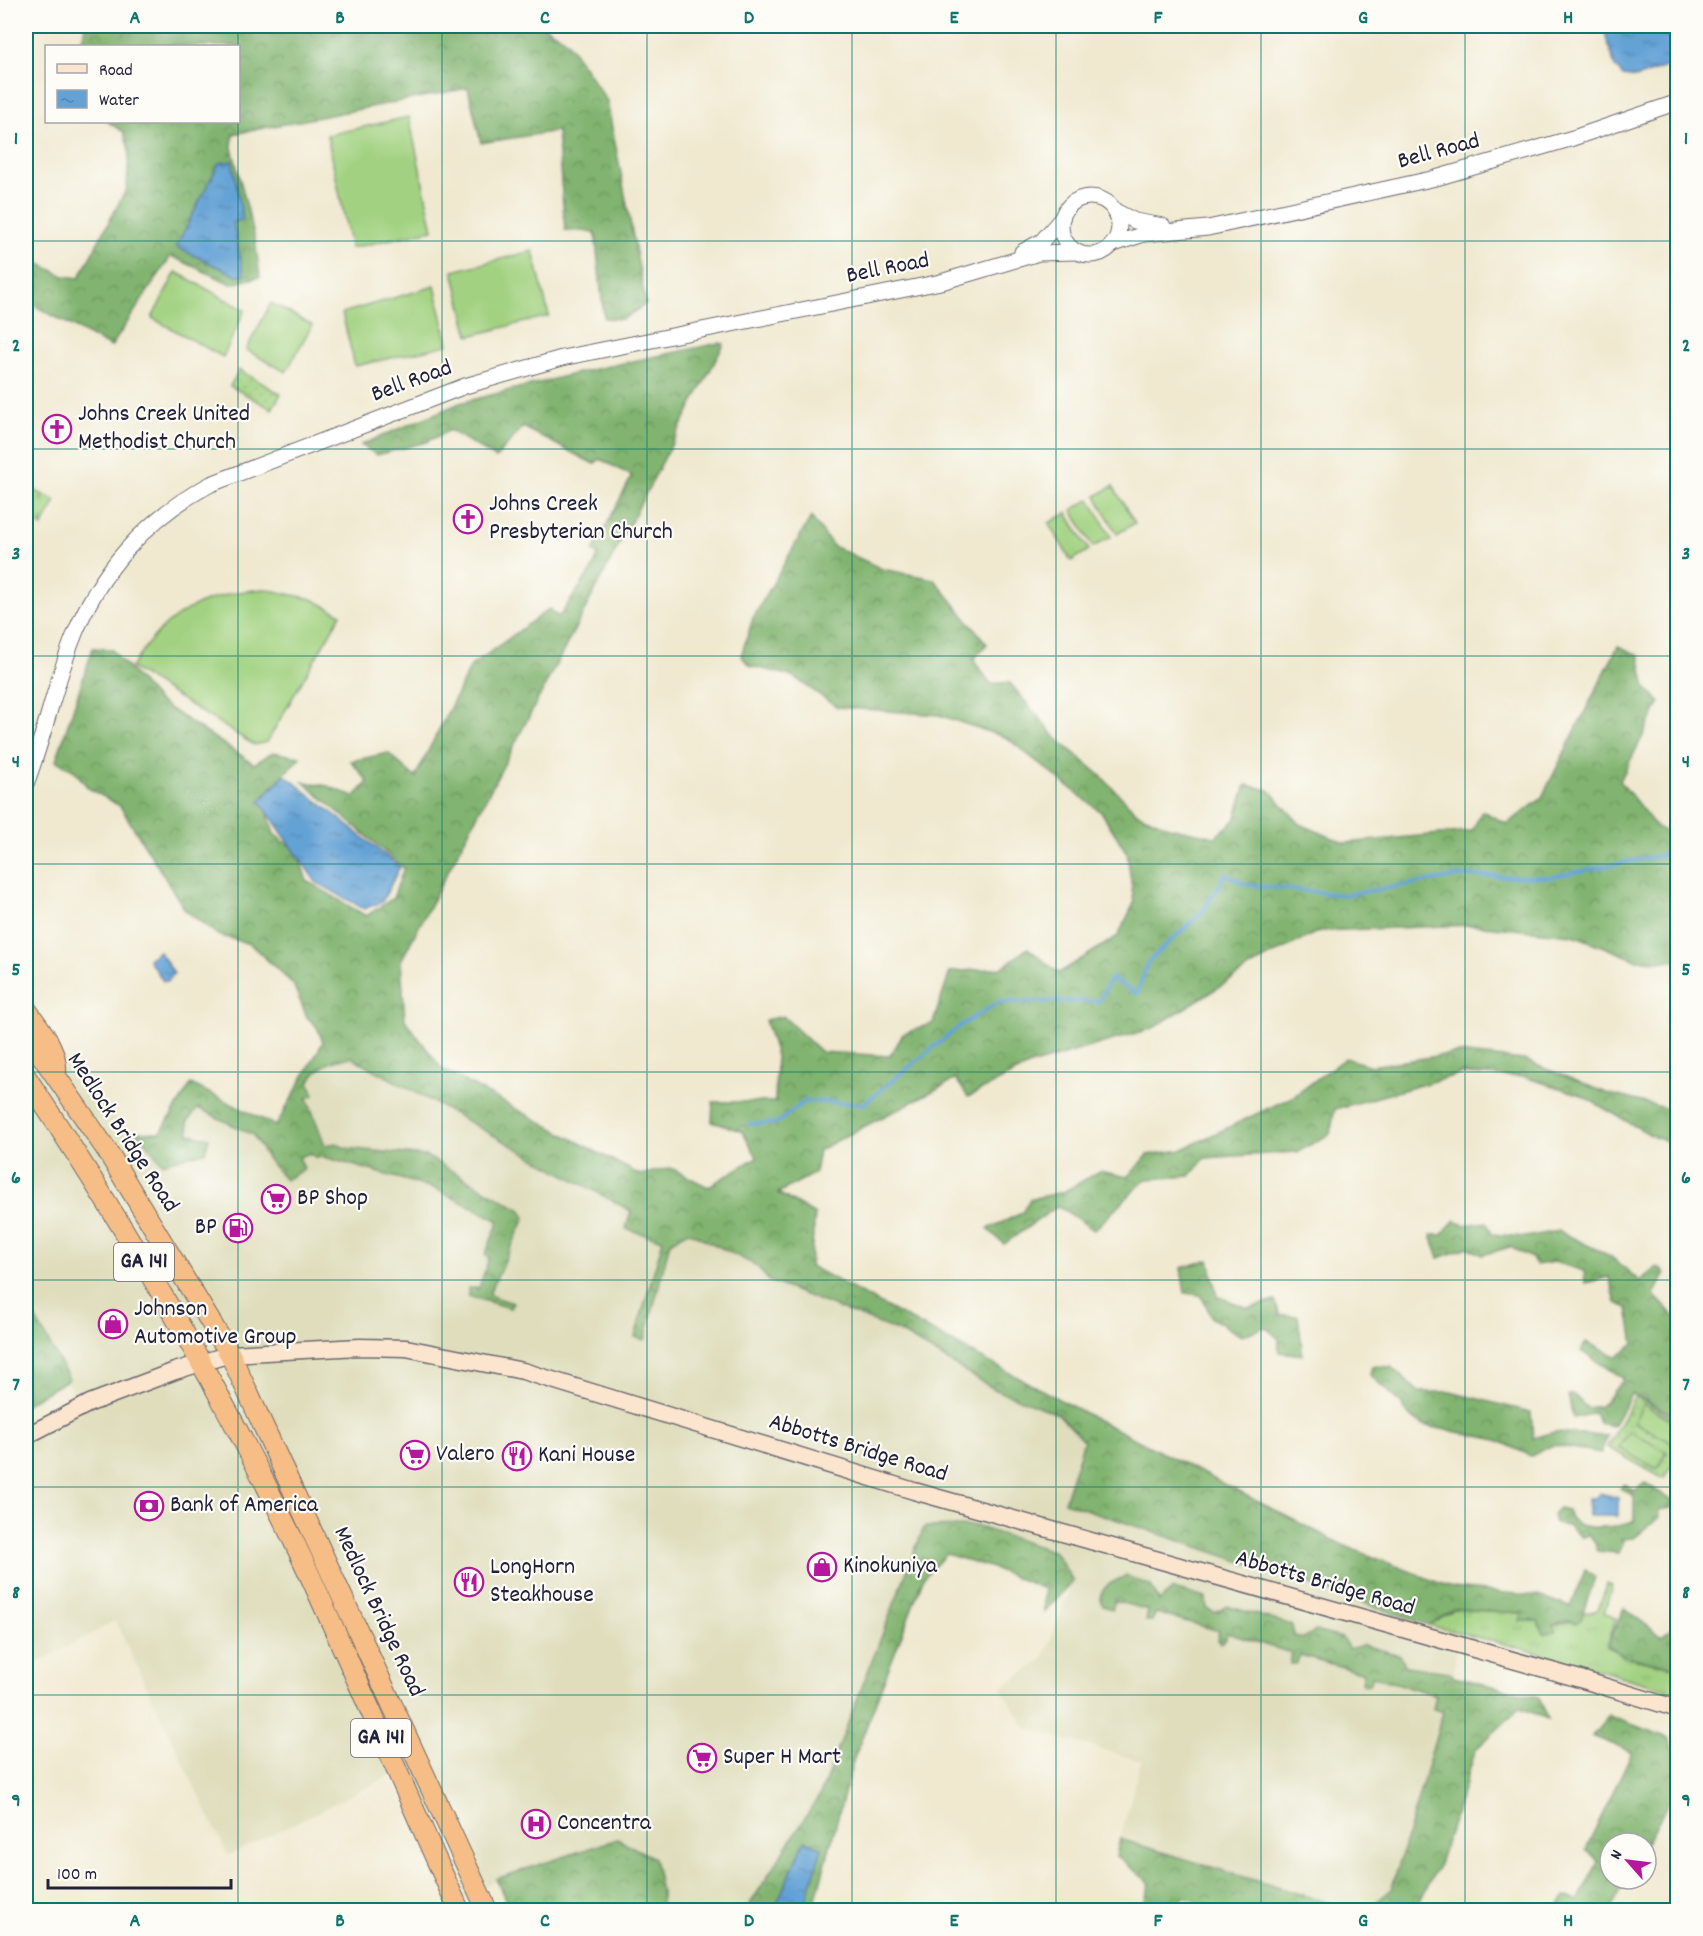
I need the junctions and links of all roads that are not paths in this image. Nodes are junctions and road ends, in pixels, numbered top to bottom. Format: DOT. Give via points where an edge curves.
graph roads {
  1 [pos="1677,102"];
  2 [pos="1115,211"];
  3 [pos="1062,218"];
  4 [pos="1208,228"];
  5 [pos="1114,244"];
  6 [pos="1076,252"];
  7 [pos="993,269"];
  8 [pos="26,784"];
  9 [pos="26,1009"];
  10 [pos="26,1033"];
  11 [pos="26,1077"];
  12 [pos="56,1078"];
  13 [pos="230,1354"];
  14 [pos="200,1362"];
  15 [pos="26,1436"];
  16 [pos="1677,1709"];
  17 [pos="459,1911"];
  18 [pos="487,1911"];
  1 -- 4 [label="street, Bell Road" via="1573,138 1436,178"];
  2 -- 3 [label="street, Bell Road" via="1101,199 1088,197 1067,208"];
  2 -- 4 [label="street, Bell Road" via="1152,225"];
  2 -- 5 [label="street" via="1119,228"];
  3 -- 6 [label="street" via="1063,238"];
  3 -- 7 [label="street, Bell Road" via="1042,242"];
  4 -- 5 [label="street, Bell Road" via="1144,234"];
  5 -- 6 [label="street, Bell Road" via="1103,253 1089,256"];
  6 -- 7 [label="street, Bell Road" via="1039,254"];
  7 -- 8 [label="street, Bell Road" via="562,358 465,386 195,492 156,520 118,557 91,598 72,640"];
  9 -- 12 [label="highway" via="50,1043 57,1064"];
  10 -- 12 [label="highway, Medlock Bridge Road / GA 141"];
  11 -- 14 [label="highway, Medlock Bridge Road / GA 141" via="143,1261"];
  12 -- 13 [label="highway, Medlock Bridge Road / GA 141" via="106,1149"];
  13 -- 14 [label="main road, Abbotts Bridge Road"];
  13 -- 16 [label="main road, Abbotts Bridge Road" via="406,1348 523,1371 914,1491"];
  13 -- 18 [label="highway, Medlock Bridge Road / GA 141"];
  14 -- 15 [label="main road, Abbotts Bridge Road" via="90,1403"];
  14 -- 17 [label="highway, Medlock Bridge Road / GA 141" via="304,1565"];
}
